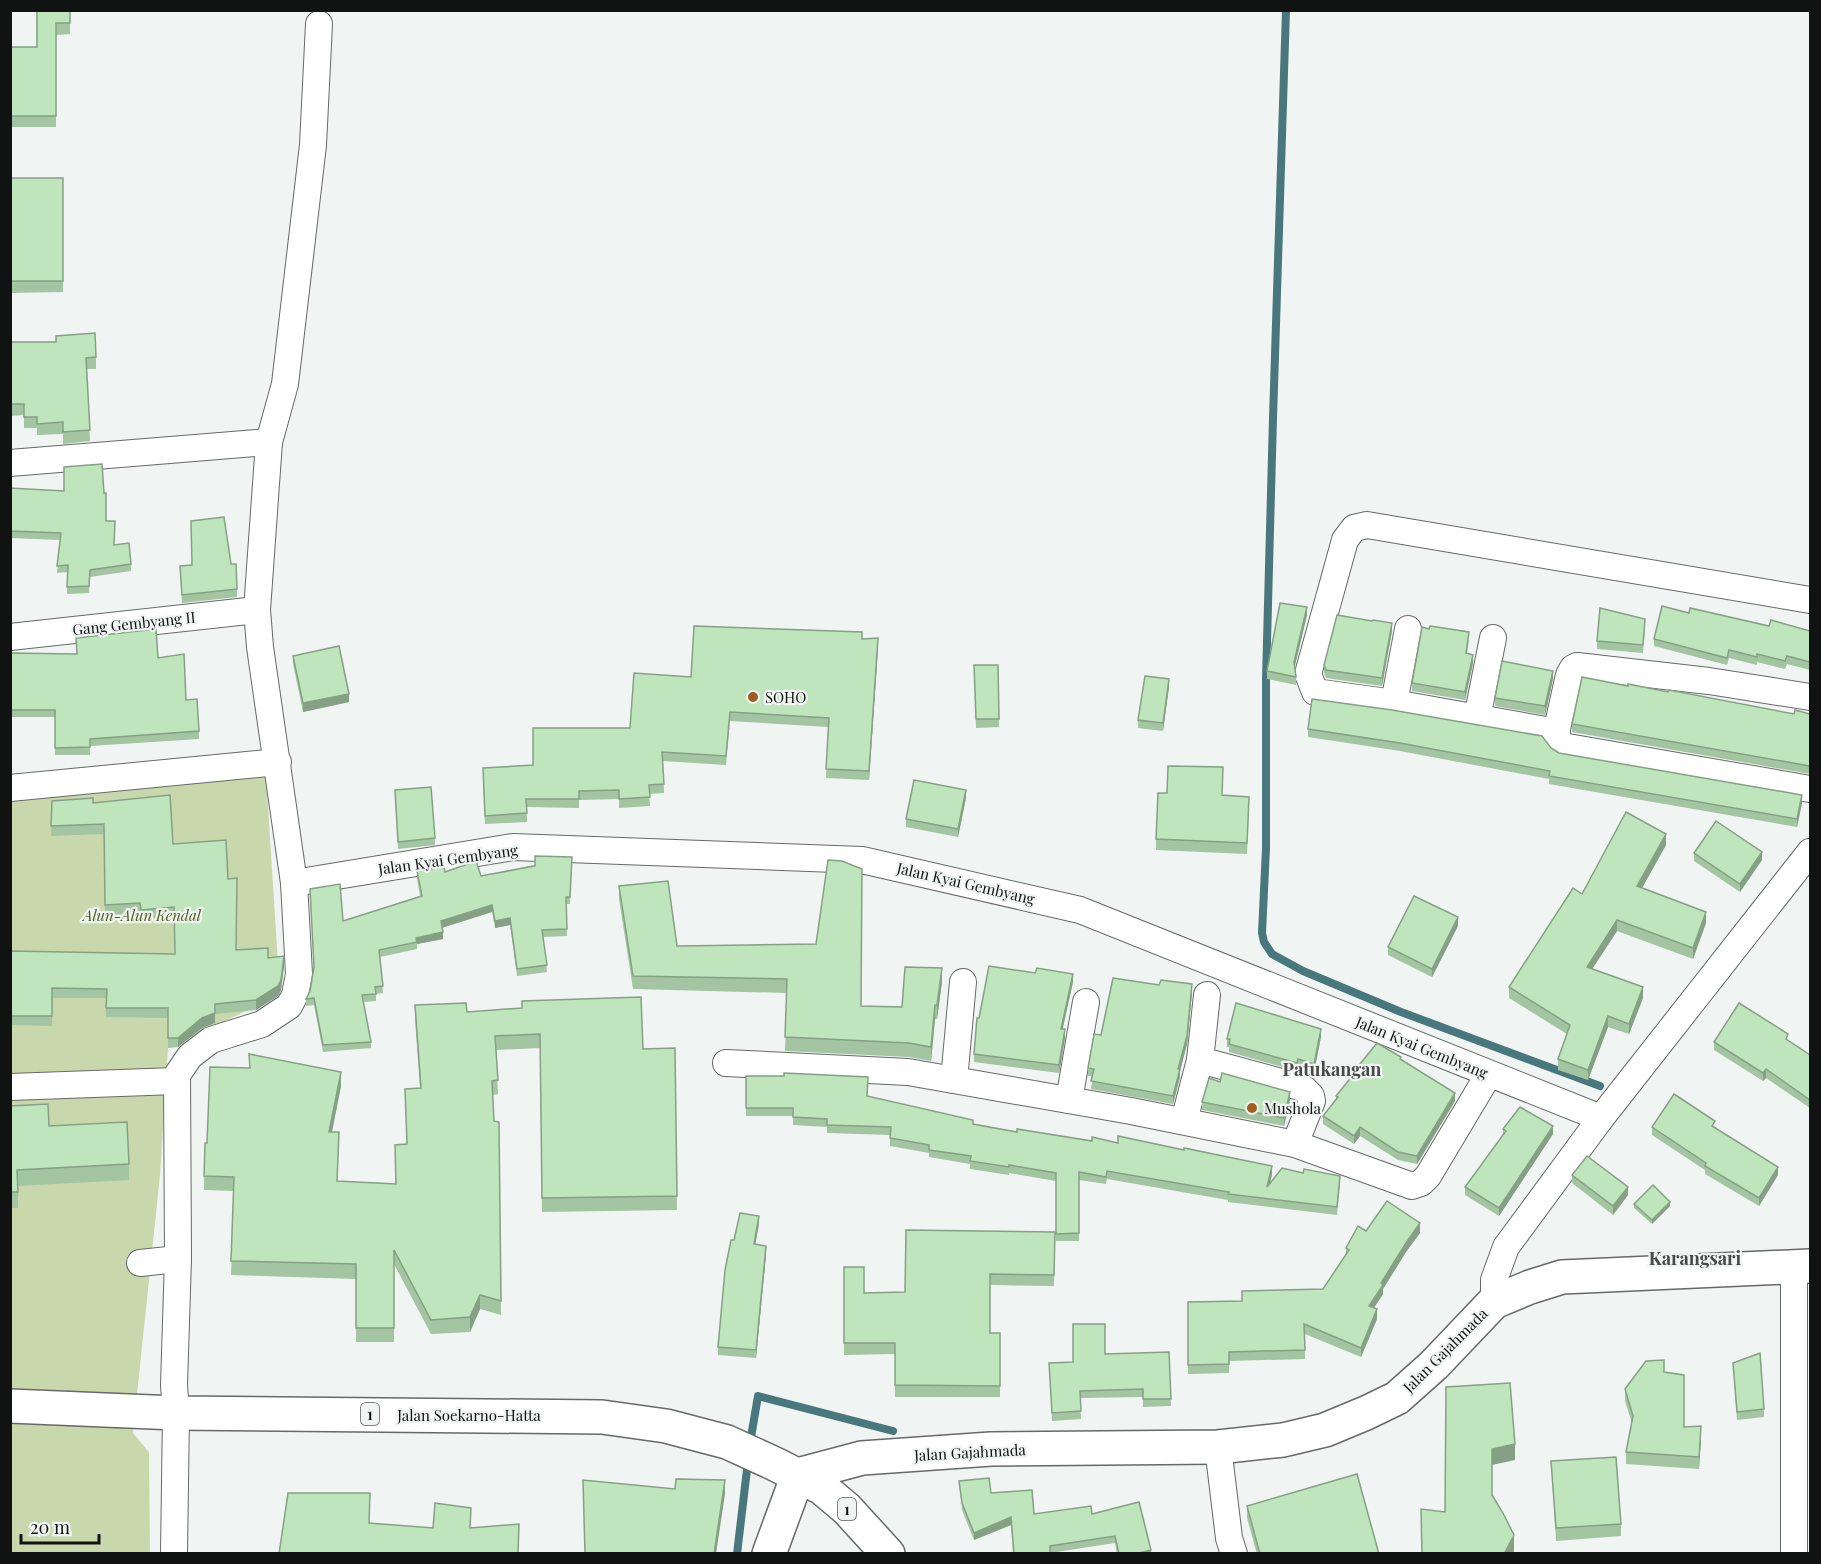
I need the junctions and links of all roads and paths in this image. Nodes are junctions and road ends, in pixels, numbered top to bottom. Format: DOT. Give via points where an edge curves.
graph roads {
  1 [pos="319,24"];
  2 [pos="269,442"];
  3 [pos="10,463"];
  4 [pos="1810,600"];
  5 [pos="257,610"];
  6 [pos="1408,629"];
  7 [pos="10,637"];
  8 [pos="1493,638"];
  9 [pos="1810,697"];
  10 [pos="1394,703"];
  11 [pos="1477,718"];
  12 [pos="1557,732"];
  13 [pos="278,762"];
  14 [pos="10,788"];
  15 [pos="1810,789"];
  16 [pos="1810,852"];
  17 [pos="294,883"];
  18 [pos="963,982"];
  19 [pos="1207,995"];
  20 [pos="1086,1002"];
  21 [pos="1200,1060"];
  22 [pos="726,1063"];
  23 [pos="1489,1074"];
  24 [pos="954,1080"];
  25 [pos="176,1081"];
  26 [pos="10,1087"];
  27 [pos="1069,1100"];
  28 [pos="1601,1118"];
  29 [pos="1184,1121"];
  30 [pos="1295,1144"];
  31 [pos="178,1259"];
  32 [pos="140,1263"];
  33 [pos="1801,1267"];
  34 [pos="1494,1302"];
  35 [pos="10,1406"];
  36 [pos="176,1413"];
  37 [pos="1218,1447"];
  38 [pos="787,1469"];
  39 [pos="174,1554"];
  40 [pos="769,1554"];
  41 [pos="888,1554"];
  42 [pos="1234,1554"];
  43 [pos="1794,1554"];
  1 -- 2 [label="street" via="311,167 285,384"];
  2 -- 3 [label="street"];
  2 -- 5 [label="street"];
  4 -- 10 [label="street" via="1367,525 1354,528 1345,540 1309,680 1315,692"];
  5 -- 7 [label="street, Gang Gembyang II"];
  5 -- 13 [label="street"];
  6 -- 10 [label="street"];
  8 -- 11 [label="street"];
  9 -- 12 [label="street" via="1577,666 1569,675"];
  10 -- 11 [label="street"];
  11 -- 12 [label="street"];
  12 -- 15 [label="street" via="1555,738 1562,746"];
  13 -- 14 [label="street"];
  13 -- 17 [label="street"];
  16 -- 28 [label="street"];
  17 -- 23 [label="street, Jalan Kyai Gembyang" via="513,847 862,860 1080,910"];
  17 -- 25 [label="street" via="299,974 295,996 289,1006 262,1024 211,1040 190,1056"];
  18 -- 24 [label="street"];
  19 -- 21 [label="street"];
  20 -- 27 [label="street"];
  21 -- 29 [label="street"];
  21 -- 30 [label="street" via="1308,1092 1312,1101"];
  22 -- 24 [label="street" via="908,1072"];
  23 -- 28 [label="street, Jalan Kyai Gembyang"];
  23 -- 30 [label="street" via="1421,1183 1402,1183"];
  24 -- 27 [label="street"];
  25 -- 26 [label="street"];
  25 -- 31 [label="street"];
  27 -- 29 [label="street"];
  28 -- 34 [label="street" via="1506,1247 1494,1280"];
  29 -- 30 [label="street"];
  31 -- 32 [label="street"];
  31 -- 36 [label="street"];
  33 -- 34 [label="main road, Jalan Gajahmada" via="1562,1277"];
  33 -- 43 [label="street" via="1794,1281"];
  34 -- 37 [label="main road, Jalan Gajahmada" via="1397,1398 1325,1430 1283,1440"];
  35 -- 36 [label="main road, Jalan Soekarno-Hatta / 1"];
  36 -- 38 [label="main road, Jalan Soekarno-Hatta / 1" via="602,1417 666,1426 727,1442"];
  36 -- 39 [label="street"];
  37 -- 38 [label="main road, Jalan Gajahmada" via="934,1453"];
  37 -- 42 [label="street"];
  38 -- 40 [label="main road"];
  38 -- 41 [label="main road, Jalan Soekarno-Hatta / 1" via="822,1488 847,1509"];
}
